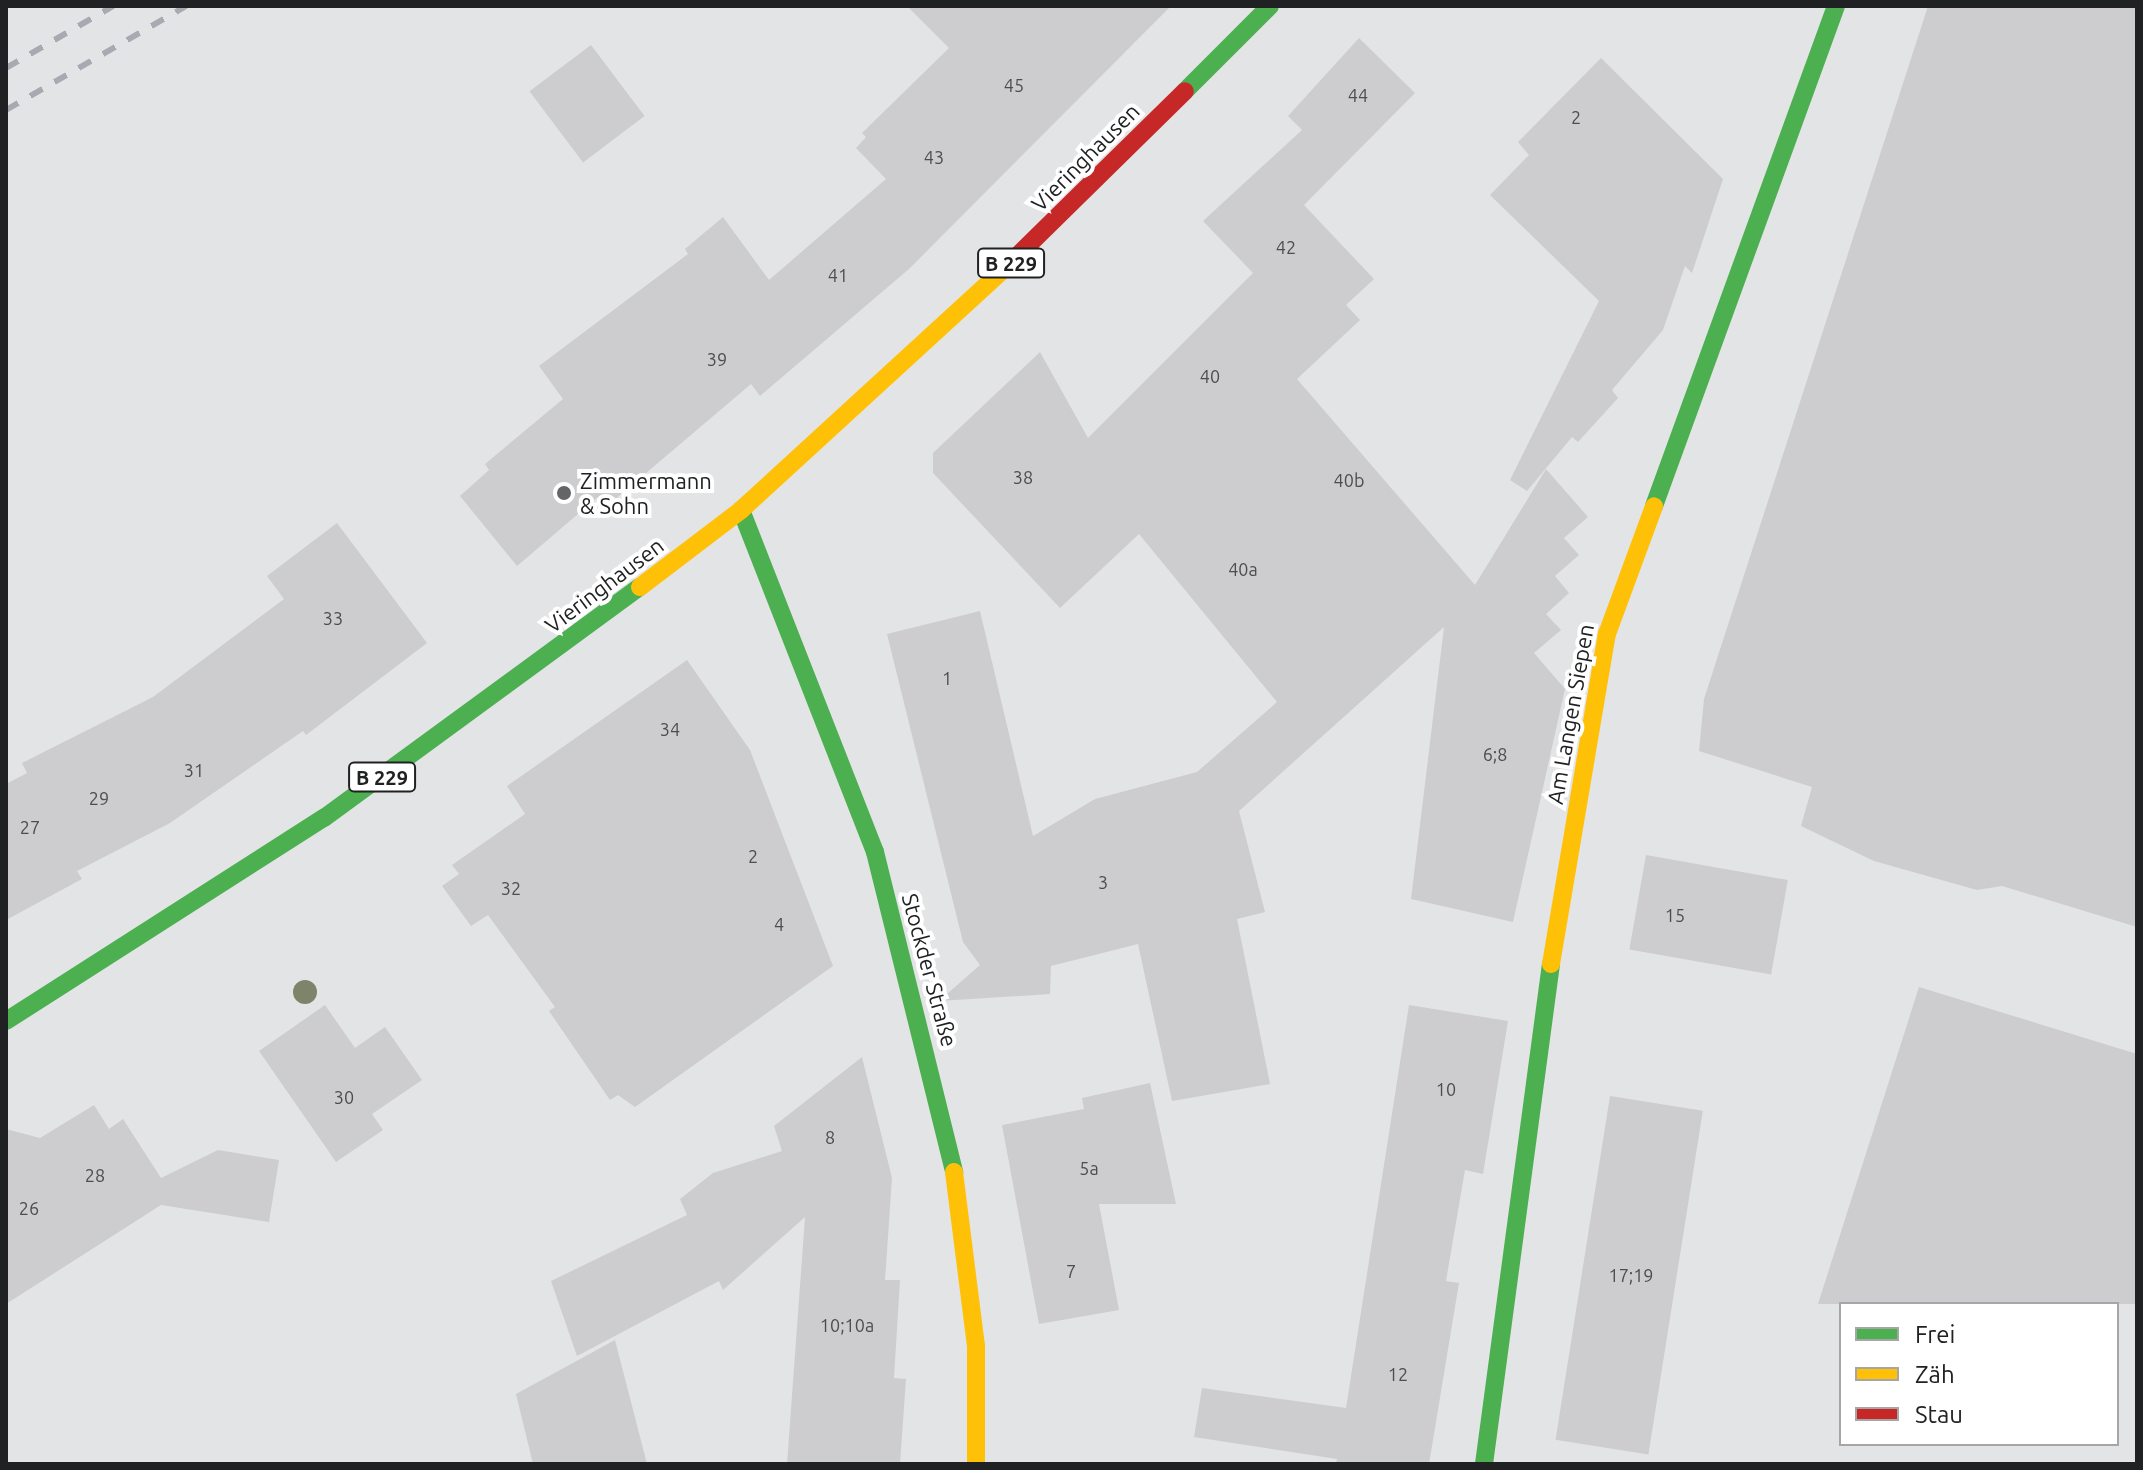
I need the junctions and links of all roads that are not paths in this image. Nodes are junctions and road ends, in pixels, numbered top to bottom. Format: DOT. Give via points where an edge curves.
graph roads {
  1 [pos="1270,6"];
  2 [pos="1836,6"];
  3 [pos="741,510"];
  4 [pos="6,1021"];
  5 [pos="976,1464"];
  6 [pos="1484,1464"];
  1 -- 3 [label="street, Vieringhausen / B 229" via="1048,228"];
  2 -- 6 [label="street, Am Langen Siepen" via="1607,634 1552,954"];
  3 -- 4 [label="street, Vieringhausen / B 229" via="466,719 324,818"];
  3 -- 5 [label="street, Stockder Straße" via="875,852 951,1146 976,1346"];
}
